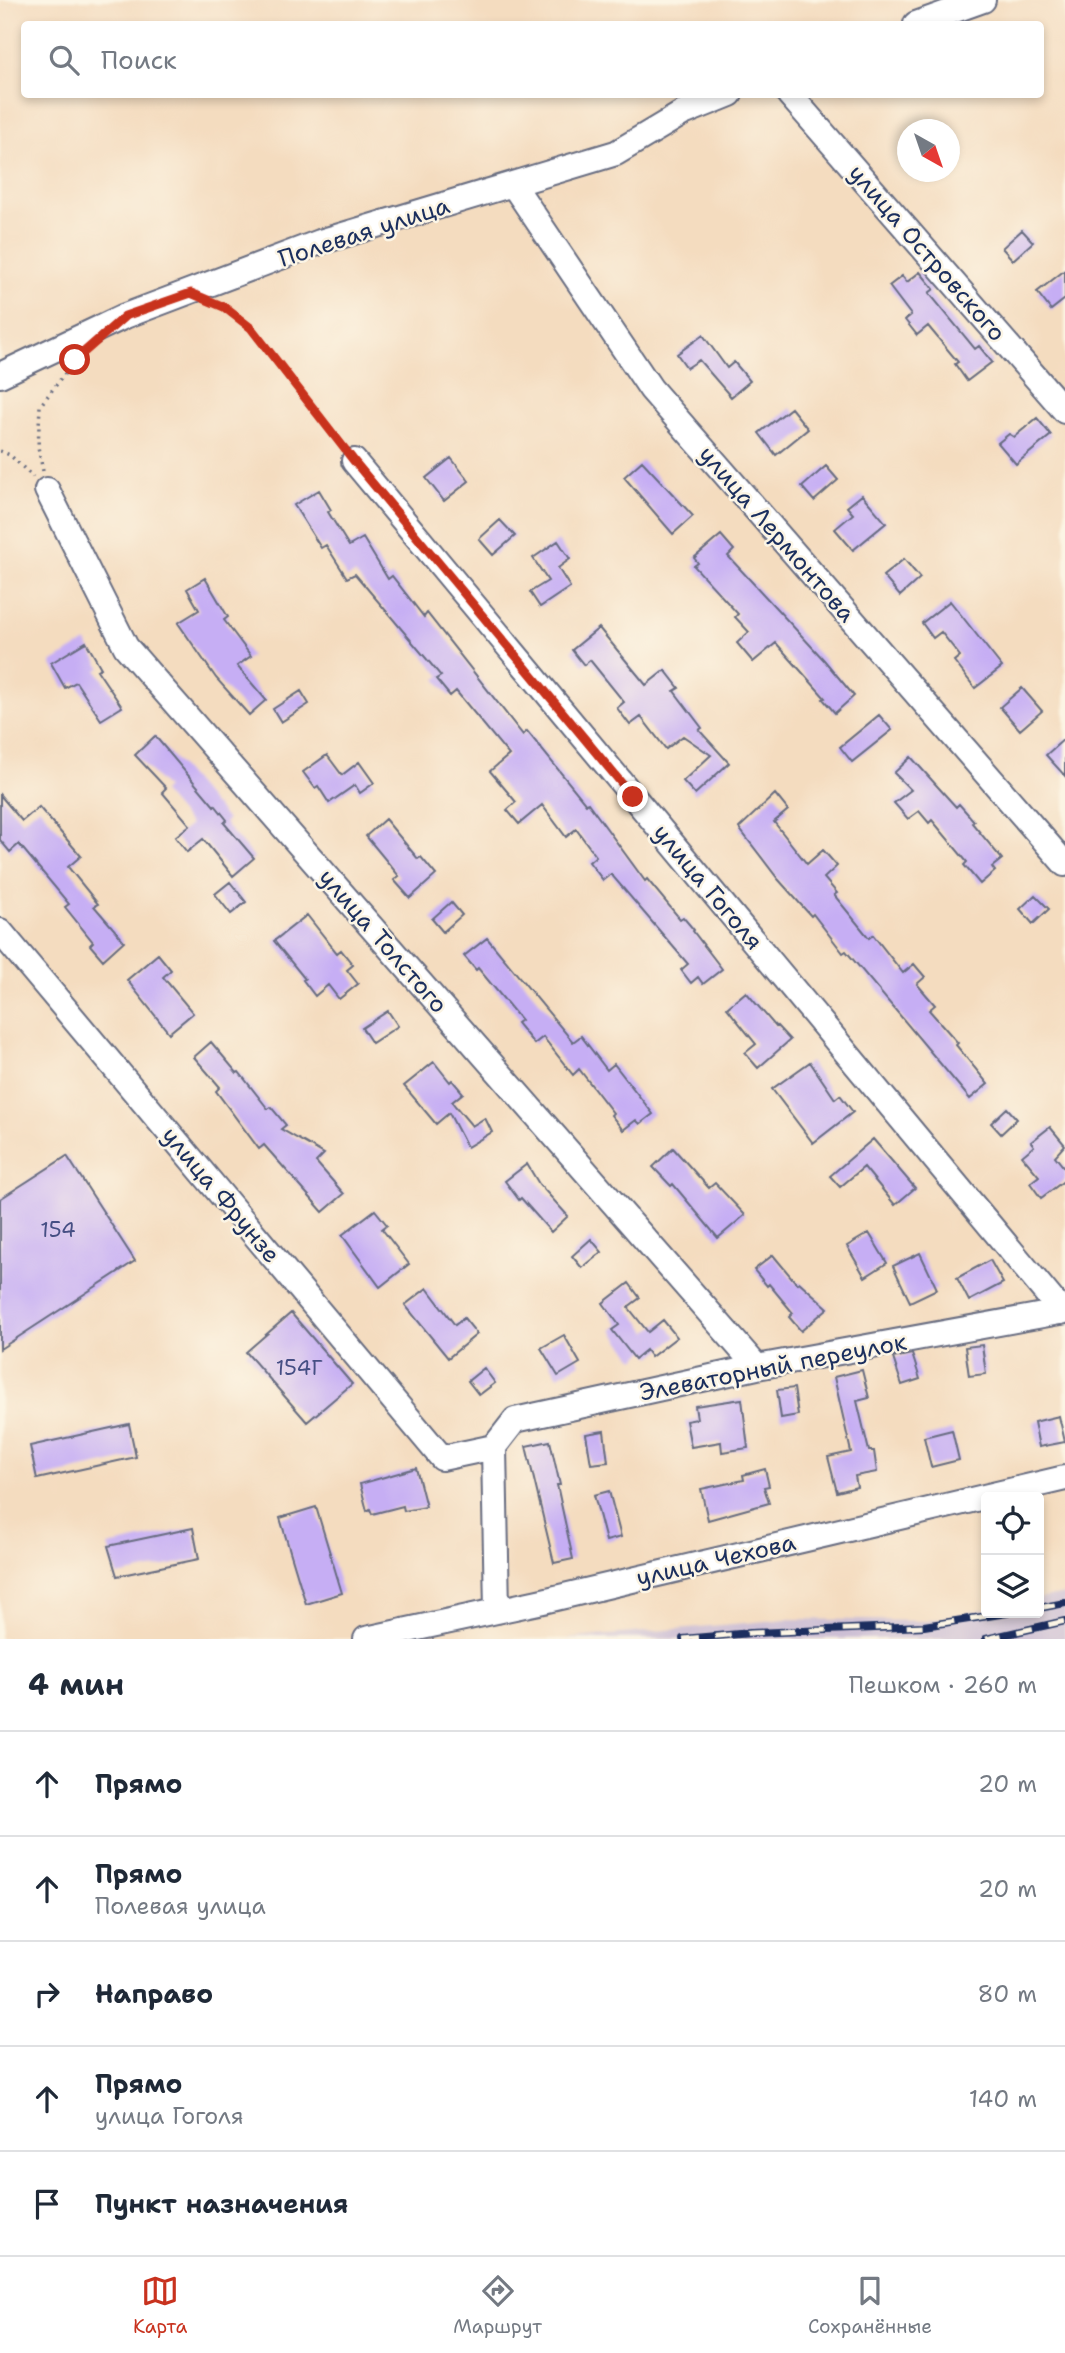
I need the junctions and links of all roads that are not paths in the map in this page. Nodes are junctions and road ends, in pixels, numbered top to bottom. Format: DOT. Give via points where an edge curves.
graph roads {
  1 [pos="983,0"];
  2 [pos="924,21"];
  3 [pos="720,98"];
  4 [pos="792,98"];
  5 [pos="514,186"];
  6 [pos="0,375"];
  7 [pos="1065,411"];
  8 [pos="354,461"];
  9 [pos="47,490"];
  10 [pos="1065,864"];
  11 [pos="3,941"];
  12 [pos="1064,1312"];
  13 [pos="757,1367"];
  14 [pos="494,1447"];
  15 [pos="1065,1478"];
  16 [pos="497,1611"];
  17 [pos="366,1639"];
  1 -- 2 [label="street"];
  3 -- 5 [label="street, Полевая улица" via="683,113 616,153"];
  4 -- 7 [label="street, улица Островского"];
  5 -- 6 [label="street, Полевая улица" via="320,242 125,316"];
  5 -- 10 [label="street, улица Лермонтова" via="651,389"];
  8 -- 12 [label="street, улица Гоголя"];
  9 -- 13 [label="street, улица Толстого" via="126,647"];
  11 -- 14 [label="street, улица Фрунзе" via="442,1458"];
  12 -- 13 [label="street, Элеваторный переулок"];
  13 -- 14 [label="street, Элеваторный переулок" via="515,1420"];
  14 -- 16 [label="street"];
  15 -- 16 [label="street, улица Чехова"];
  16 -- 17 [label="street, улица Чехова"];
}
